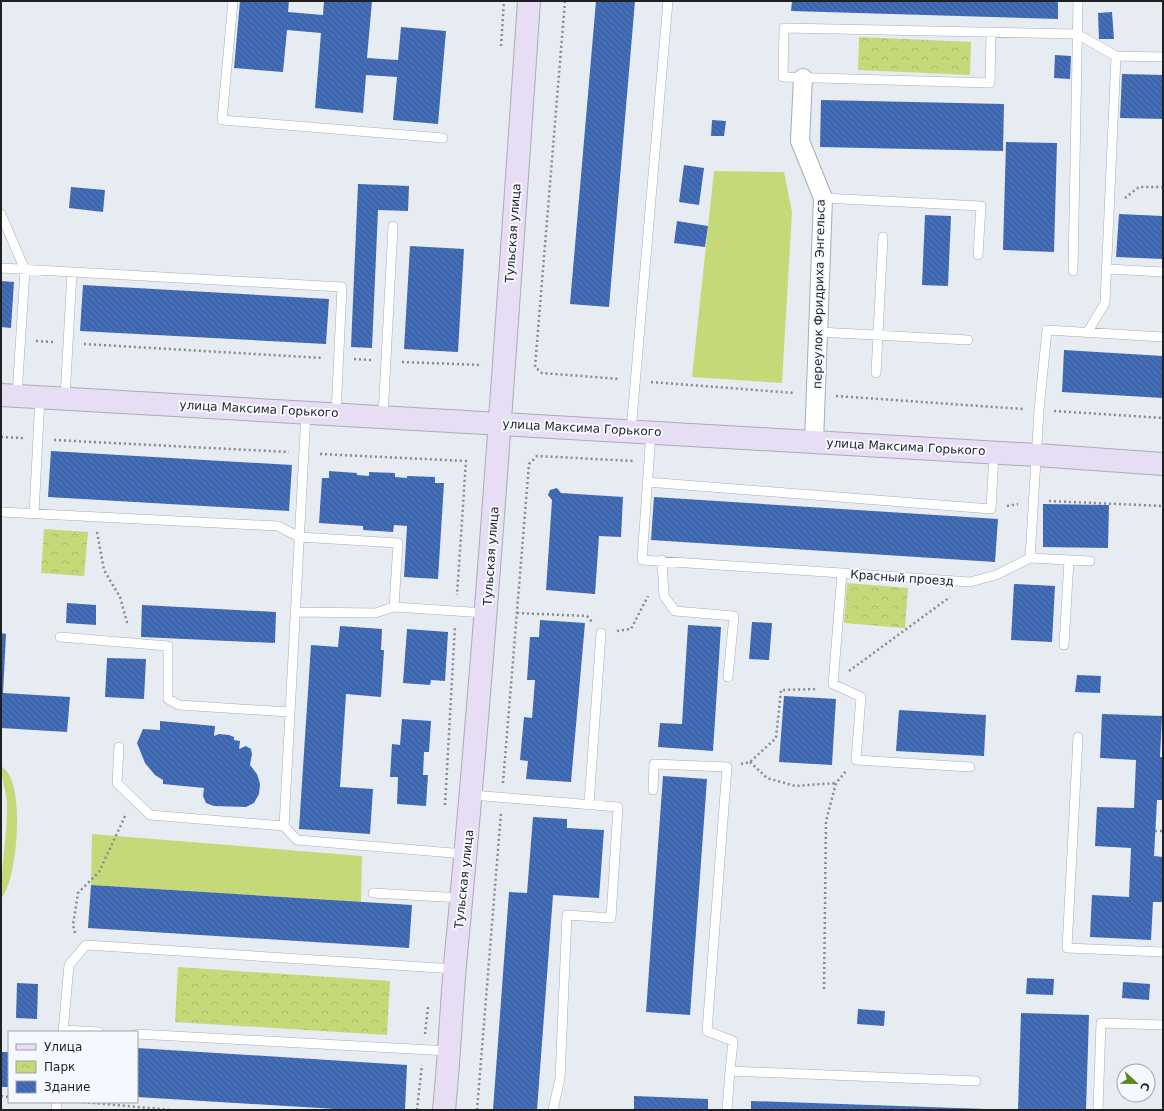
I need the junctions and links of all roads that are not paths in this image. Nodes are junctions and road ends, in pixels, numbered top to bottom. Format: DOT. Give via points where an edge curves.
graph roads {
  1 [pos="233,1"];
  2 [pos="529,1"];
  3 [pos="668,1"];
  4 [pos="1078,1"];
  5 [pos="991,32"];
  6 [pos="1077,34"];
  7 [pos="1116,56"];
  8 [pos="1163,57"];
  9 [pos="803,78"];
  10 [pos="443,138"];
  11 [pos="823,198"];
  12 [pos="1,214"];
  13 [pos="393,226"];
  14 [pos="883,237"];
  15 [pos="978,255"];
  16 [pos="1,268"];
  17 [pos="1108,269"];
  18 [pos="25,270"];
  19 [pos="1073,271"];
  20 [pos="72,272"];
  21 [pos="1163,272"];
  22 [pos="818,332"];
  23 [pos="1087,332"];
  24 [pos="878,336"];
  25 [pos="1163,337"];
  26 [pos="968,340"];
  27 [pos="876,373"];
  28 [pos="9,395"];
  29 [pos="40,397"];
  30 [pos="65,398"];
  31 [pos="306,412"];
  32 [pos="336,414"];
  33 [pos="383,417"];
  34 [pos="500,424"];
  35 [pos="641,432"];
  36 [pos="814,442"];
  37 [pos="994,452"];
  38 [pos="1037,455"];
  39 [pos="1163,464"];
  40 [pos="647,482"];
  41 [pos="1,512"];
  42 [pos="34,514"];
  43 [pos="299,537"];
  44 [pos="1030,558"];
  45 [pos="662,560"];
  46 [pos="1069,560"];
  47 [pos="1090,561"];
  48 [pos="842,573"];
  49 [pos="394,607"];
  50 [pos="295,612"];
  51 [pos="486,613"];
  52 [pos="601,633"];
  53 [pos="60,637"];
  54 [pos="1064,645"];
  55 [pos="728,677"];
  56 [pos="290,712"];
  57 [pos="1078,737"];
  58 [pos="119,747"];
  59 [pos="970,768"];
  60 [pos="653,790"];
  61 [pos="472,795"];
  62 [pos="589,804"];
  63 [pos="284,826"];
  64 [pos="466,854"];
  65 [pos="373,893"];
  66 [pos="462,898"];
  67 [pos="1163,952"];
  68 [pos="455,969"];
  69 [pos="1163,1025"];
  70 [pos="63,1031"];
  71 [pos="138,1034"];
  72 [pos="450,1051"];
  73 [pos="730,1072"];
  74 [pos="976,1081"];
  75 [pos="444,1110"];
  76 [pos="553,1110"];
  77 [pos="727,1110"];
  78 [pos="1098,1110"];
  1 -- 10 [label="lane" via="222,120"];
  2 -- 34 [label="street, Тульская улица"];
  3 -- 35 [label="lane" via="635,381"];
  4 -- 6 [label="lane"];
  5 -- 6 [label="lane"];
  5 -- 9 [label="lane" via="990,83"];
  5 -- 9 [label="lane" via="784,28 783,77"];
  6 -- 7 [label="lane"];
  6 -- 19 [label="lane"];
  7 -- 8 [label="lane"];
  7 -- 17 [label="lane"];
  9 -- 11 [label="street, переулок Фридриха Энгельса" via="800,141"];
  11 -- 15 [label="lane" via="981,206"];
  11 -- 22 [label="street, переулок Фридриха Энгельса"];
  12 -- 18 [label="lane"];
  13 -- 33 [label="lane"];
  14 -- 24 [label="lane"];
  16 -- 18 [label="lane"];
  17 -- 21 [label="lane"];
  17 -- 23 [label="lane" via="1105,303"];
  18 -- 20 [label="lane"];
  18 -- 28 [label="lane"];
  20 -- 30 [label="lane"];
  20 -- 32 [label="lane" via="342,287"];
  22 -- 24 [label="lane"];
  22 -- 36 [label="street, переулок Фридриха Энгельса"];
  23 -- 25 [label="lane"];
  23 -- 38 [label="lane" via="1047,330"];
  24 -- 26 [label="lane"];
  24 -- 27 [label="lane"];
  28 -- 29 [label="street, улица Максима Горького"];
  29 -- 30 [label="street, улица Максима Горького"];
  29 -- 42 [label="lane"];
  30 -- 31 [label="street, улица Максима Горького"];
  31 -- 32 [label="street, улица Максима Горького"];
  31 -- 43 [label="lane"];
  32 -- 33 [label="street, улица Максима Горького"];
  33 -- 34 [label="street, улица Максима Горького"];
  34 -- 35 [label="street, улица Максима Горького"];
  34 -- 51 [label="street, Тульская улица"];
  35 -- 36 [label="street, улица Максима Горького"];
  35 -- 40 [label="lane"];
  36 -- 37 [label="street, улица Максима Горького"];
  37 -- 38 [label="street, улица Максима Горького"];
  37 -- 40 [label="lane" via="991,509"];
  38 -- 39 [label="street, улица Максима Горького"];
  38 -- 44 [label="lane"];
  40 -- 45 [label="lane" via="642,560"];
  41 -- 42 [label="lane"];
  42 -- 43 [label="lane" via="278,526"];
  43 -- 49 [label="lane" via="398,543"];
  43 -- 50 [label="lane"];
  44 -- 46 [label="lane"];
  44 -- 48 [label="lane, Красный проезд" via="996,575 970,582"];
  45 -- 48 [label="lane"];
  45 -- 55 [label="lane" via="664,596 675,611 734,616"];
  46 -- 47 [label="lane"];
  46 -- 54 [label="lane"];
  48 -- 59 [label="lane, Красный проезд" via="832,684 861,697 856,760"];
  49 -- 50 [label="lane" via="375,613"];
  49 -- 51 [label="lane"];
  50 -- 56 [label="lane"];
  51 -- 61 [label="street, Тульская улица"];
  52 -- 62 [label="lane"];
  53 -- 56 [label="lane" via="168,646 168,699 179,705"];
  56 -- 63 [label="lane"];
  57 -- 67 [label="lane" via="1067,948"];
  58 -- 63 [label="lane" via="117,783 150,815"];
  60 -- 73 [label="lane" via="654,764 727,767 707,1031 733,1041"];
  61 -- 62 [label="lane"];
  61 -- 64 [label="street, Тульская улица"];
  62 -- 76 [label="lane" via="618,807 611,918 567,915 560,1078"];
  63 -- 64 [label="lane" via="297,840"];
  64 -- 66 [label="street, Тульская улица"];
  65 -- 66 [label="lane"];
  66 -- 68 [label="street, Тульская улица"];
  68 -- 70 [label="lane" via="86,945 69,965"];
  68 -- 72 [label="street, Тульская улица"];
  69 -- 78 [label="lane" via="1101,1023"];
  71 -- 72 [label="lane"];
  72 -- 75 [label="street, Тульская улица"];
  73 -- 74 [label="lane"];
  73 -- 77 [label="lane"];
}
